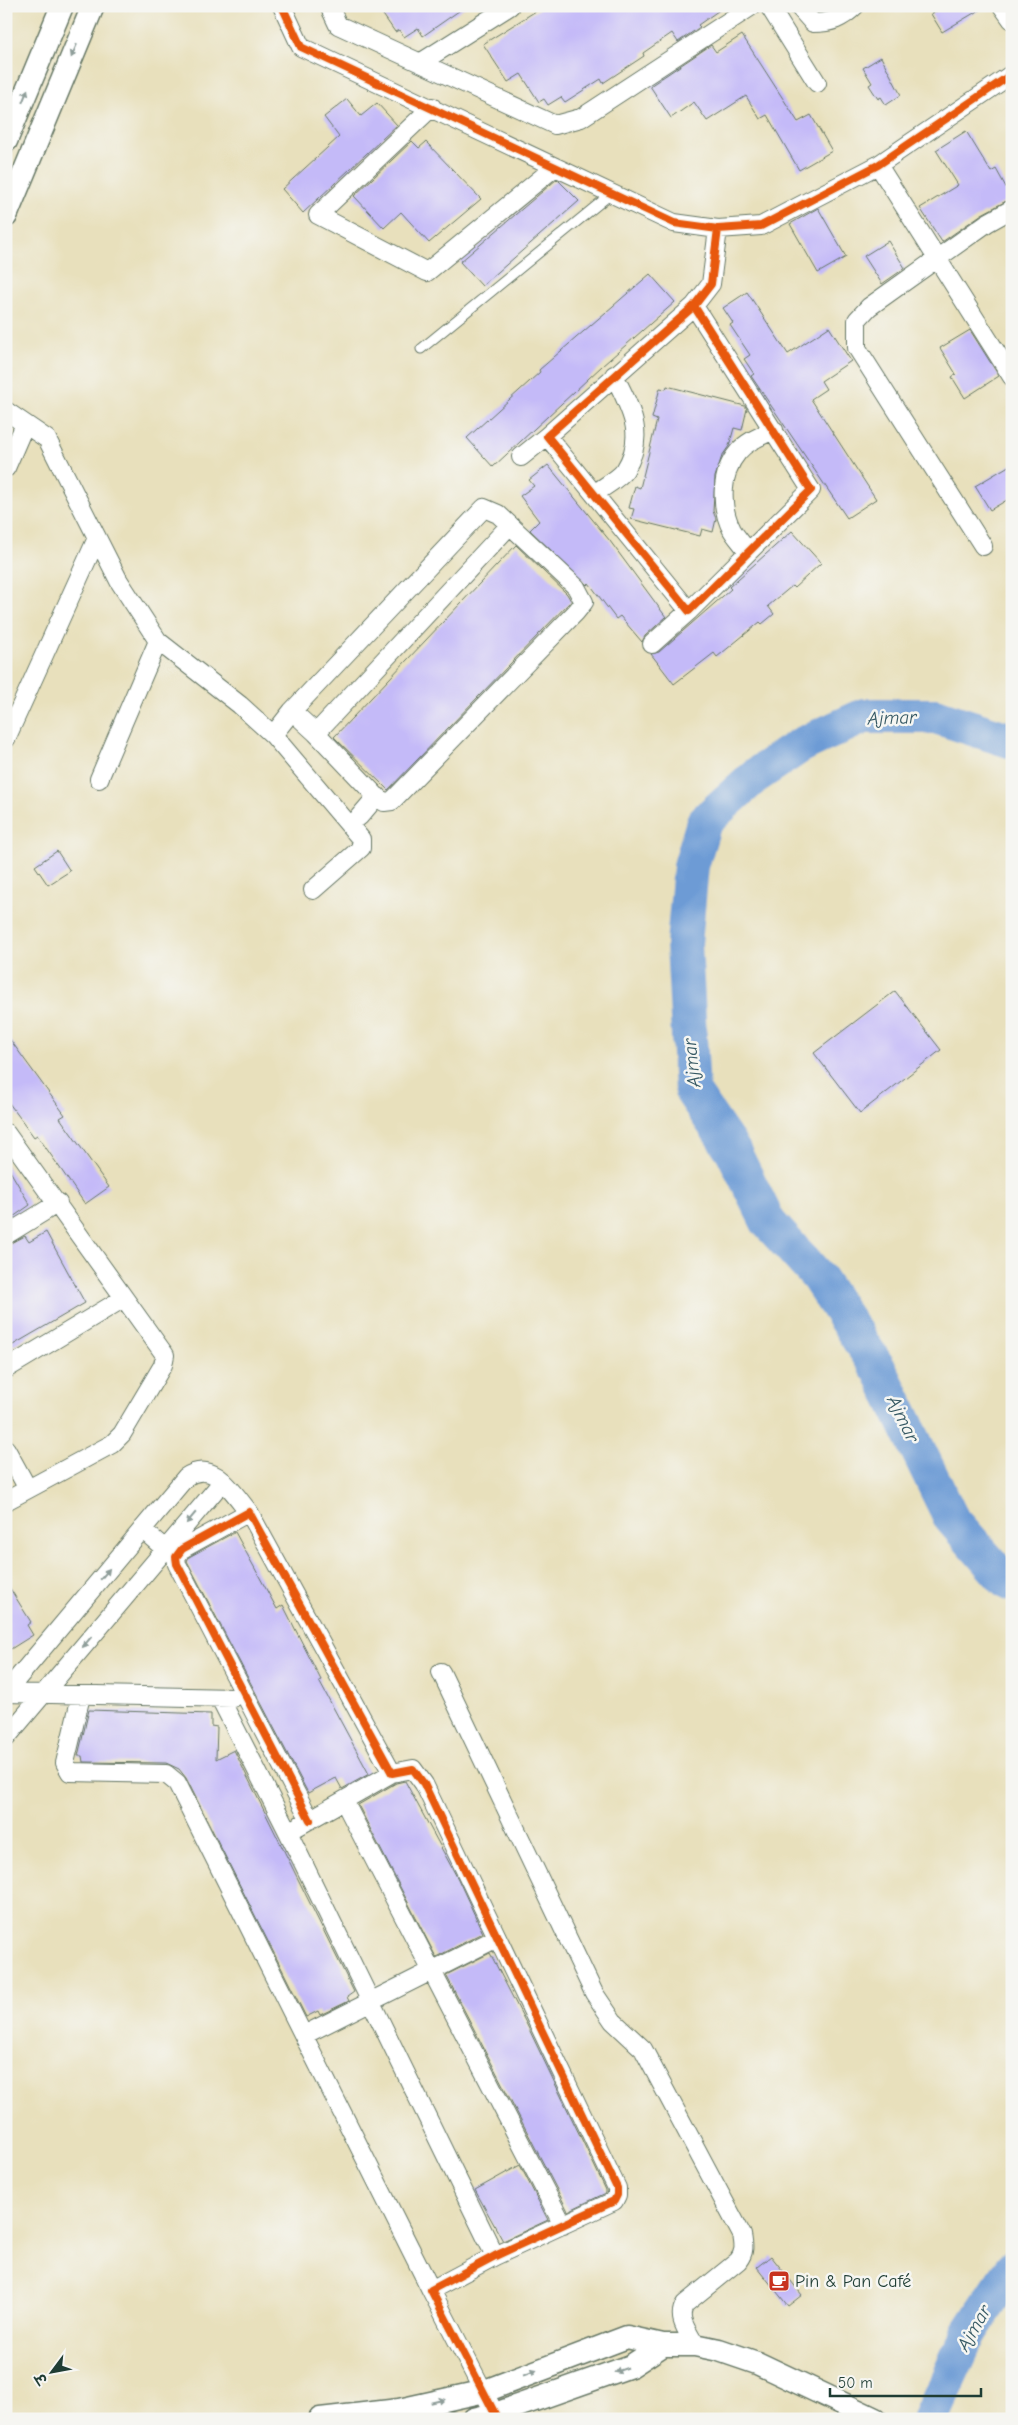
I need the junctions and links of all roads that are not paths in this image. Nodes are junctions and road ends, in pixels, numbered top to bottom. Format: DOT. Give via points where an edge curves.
graph roads {
  1 [pos="62,6"];
  2 [pos="93,6"];
  3 [pos="282,6"];
  4 [pos="329,6"];
  5 [pos="510,6"];
  6 [pos="752,6"];
  7 [pos="770,6"];
  8 [pos="798,6"];
  9 [pos="855,6"];
  10 [pos="1002,6"];
  11 [pos="1012,20"];
  12 [pos="420,63"];
  13 [pos="1012,74"];
  14 [pos="817,83"];
  15 [pos="432,108"];
  16 [pos="6,141"];
  17 [pos="878,165"];
  18 [pos="555,167"];
  19 [pos="612,193"];
  20 [pos="1012,209"];
  21 [pos="6,216"];
  22 [pos="718,229"];
  23 [pos="938,260"];
  24 [pos="694,306"];
  25 [pos="421,349"];
  26 [pos="1010,371"];
  27 [pos="614,376"];
  28 [pos="6,411"];
  29 [pos="25,424"];
  30 [pos="774,430"];
  31 [pos="547,436"];
  32 [pos="521,457"];
  33 [pos="6,468"];
  34 [pos="594,494"];
  35 [pos="510,525"];
  36 [pos="97,538"];
  37 [pos="983,546"];
  38 [pos="748,552"];
  39 [pos="689,611"];
  40 [pos="158,641"];
  41 [pos="652,644"];
  42 [pos="292,711"];
  43 [pos="316,734"];
  44 [pos="273,735"];
  45 [pos="6,739"];
  46 [pos="99,779"];
  47 [pos="377,796"];
  48 [pos="359,817"];
  49 [pos="313,890"];
  50 [pos="6,1133"];
  51 [pos="58,1203"];
  52 [pos="6,1235"];
  53 [pos="124,1298"];
  54 [pos="6,1369"];
  55 [pos="6,1449"];
  56 [pos="223,1481"];
  57 [pos="28,1489"];
  58 [pos="6,1501"];
  59 [pos="249,1512"];
  60 [pos="142,1529"];
  61 [pos="166,1549"];
  62 [pos="441,1672"];
  63 [pos="6,1692"];
  64 [pos="42,1695"];
  65 [pos="81,1696"];
  66 [pos="220,1698"];
  67 [pos="246,1698"];
  68 [pos="6,1738"];
  69 [pos="392,1773"];
  70 [pos="344,1801"];
  71 [pos="310,1820"];
  72 [pos="288,1832"];
  73 [pos="497,1938"];
  74 [pos="432,1973"];
  75 [pos="370,2002"];
  76 [pos="304,2035"];
  77 [pos="563,2225"];
  78 [pos="495,2256"];
  79 [pos="431,2290"];
  80 [pos="663,2345"];
  81 [pos="695,2345"];
  82 [pos="485,2390"];
  83 [pos="485,2416"];
  84 [pos="320,2419"];
  85 [pos="875,2419"];
  16 -- 1 [label="street, one-way"];
  2 -- 21 [label="street, one-way"];
  3 -- 15 [label="street" via="301,47"];
  4 -- 12 [label="street" via="338,25"];
  5 -- 12 [label="street"];
  6 -- 12 [label="street" via="581,118 555,124"];
  7 -- 14 [label="street"];
  8 -- 9 [label="street" via="813,22 826,23 844,17"];
  10 -- 11 [label="street"];
  13 -- 17 [label="street"];
  15 -- 18 [label="street"];
  15 -- 18 [label="street" via="318,215 427,272"];
  17 -- 22 [label="street" via="761,226"];
  17 -- 23 [label="street"];
  18 -- 19 [label="street"];
  19 -- 22 [label="street" via="674,223"];
  19 -- 25 [label="lane"];
  20 -- 23 [label="street" via="987,223"];
  22 -- 24 [label="street" via="711,284"];
  23 -- 26 [label="street"];
  23 -- 37 [label="street" via="869,307 857,320 857,348"];
  24 -- 27 [label="street"];
  24 -- 30 [label="street"];
  27 -- 31 [label="street"];
  27 -- 34 [label="street" via="636,426 634,448 624,471"];
  28 -- 29 [label="street"];
  29 -- 33 [label="street"];
  29 -- 36 [label="street" via="48,439"];
  30 -- 38 [label="street" via="752,440 737,453 727,473 723,492 726,512 732,530"];
  30 -- 38 [label="street" via="811,490"];
  31 -- 32 [label="street"];
  31 -- 34 [label="street"];
  34 -- 39 [label="street"];
  35 -- 42 [label="street" via="498,514 484,508"];
  35 -- 43 [label="street"];
  35 -- 47 [label="street" via="576,586 584,602 392,801 384,802"];
  36 -- 40 [label="street" via="119,581"];
  36 -- 45 [label="street"];
  38 -- 39 [label="street"];
  39 -- 41 [label="street"];
  40 -- 44 [label="street"];
  40 -- 46 [label="street"];
  42 -- 43 [label="street"];
  42 -- 44 [label="street"];
  43 -- 47 [label="street"];
  44 -- 49 [label="street" via="361,839 361,848"];
  47 -- 48 [label="street"];
  50 -- 51 [label="street"];
  51 -- 52 [label="street"];
  51 -- 53 [label="street"];
  53 -- 54 [label="street"];
  53 -- 57 [label="street" via="165,1355 163,1365 122,1434 112,1444"];
  55 -- 57 [label="street"];
  56 -- 59 [label="street"];
  56 -- 60 [label="street" via="205,1470 194,1472"];
  56 -- 61 [label="street, one-way"];
  57 -- 58 [label="street"];
  59 -- 67 [label="street" via="182,1549 176,1557 176,1564"];
  59 -- 69 [label="street"];
  60 -- 61 [label="street"];
  63 -- 60 [label="street, one-way"];
  61 -- 64 [label="street, one-way"];
  62 -- 81 [label="street" via="594,1993 613,2021 643,2049 742,2235 743,2255 685,2304 681,2311 682,2320"];
  63 -- 64 [label="street"];
  64 -- 65 [label="street"];
  64 -- 68 [label="street"];
  65 -- 66 [label="street"];
  65 -- 76 [label="street" via="65,1763 70,1772 166,1774 177,1784"];
  66 -- 67 [label="street"];
  66 -- 72 [label="street"];
  67 -- 71 [label="street"];
  69 -- 70 [label="street"];
  69 -- 73 [label="street" via="413,1769 424,1784"];
  70 -- 71 [label="street"];
  70 -- 74 [label="street"];
  71 -- 72 [label="street"];
  72 -- 75 [label="street"];
  73 -- 74 [label="street"];
  73 -- 77 [label="street" via="617,2188 614,2200"];
  74 -- 75 [label="street"];
  74 -- 77 [label="street"];
  75 -- 76 [label="street"];
  75 -- 78 [label="street"];
  76 -- 79 [label="street"];
  77 -- 78 [label="street"];
  78 -- 79 [label="street"];
  79 -- 82 [label="street"];
  80 -- 81 [label="street"];
  82 -- 80 [label="street, one-way" via="627,2337"];
  80 -- 83 [label="street, one-way" via="631,2366"];
  81 -- 85 [label="street" via="757,2363"];
  82 -- 83 [label="street"];
  84 -- 82 [label="street, one-way" via="400,2410"];
}
